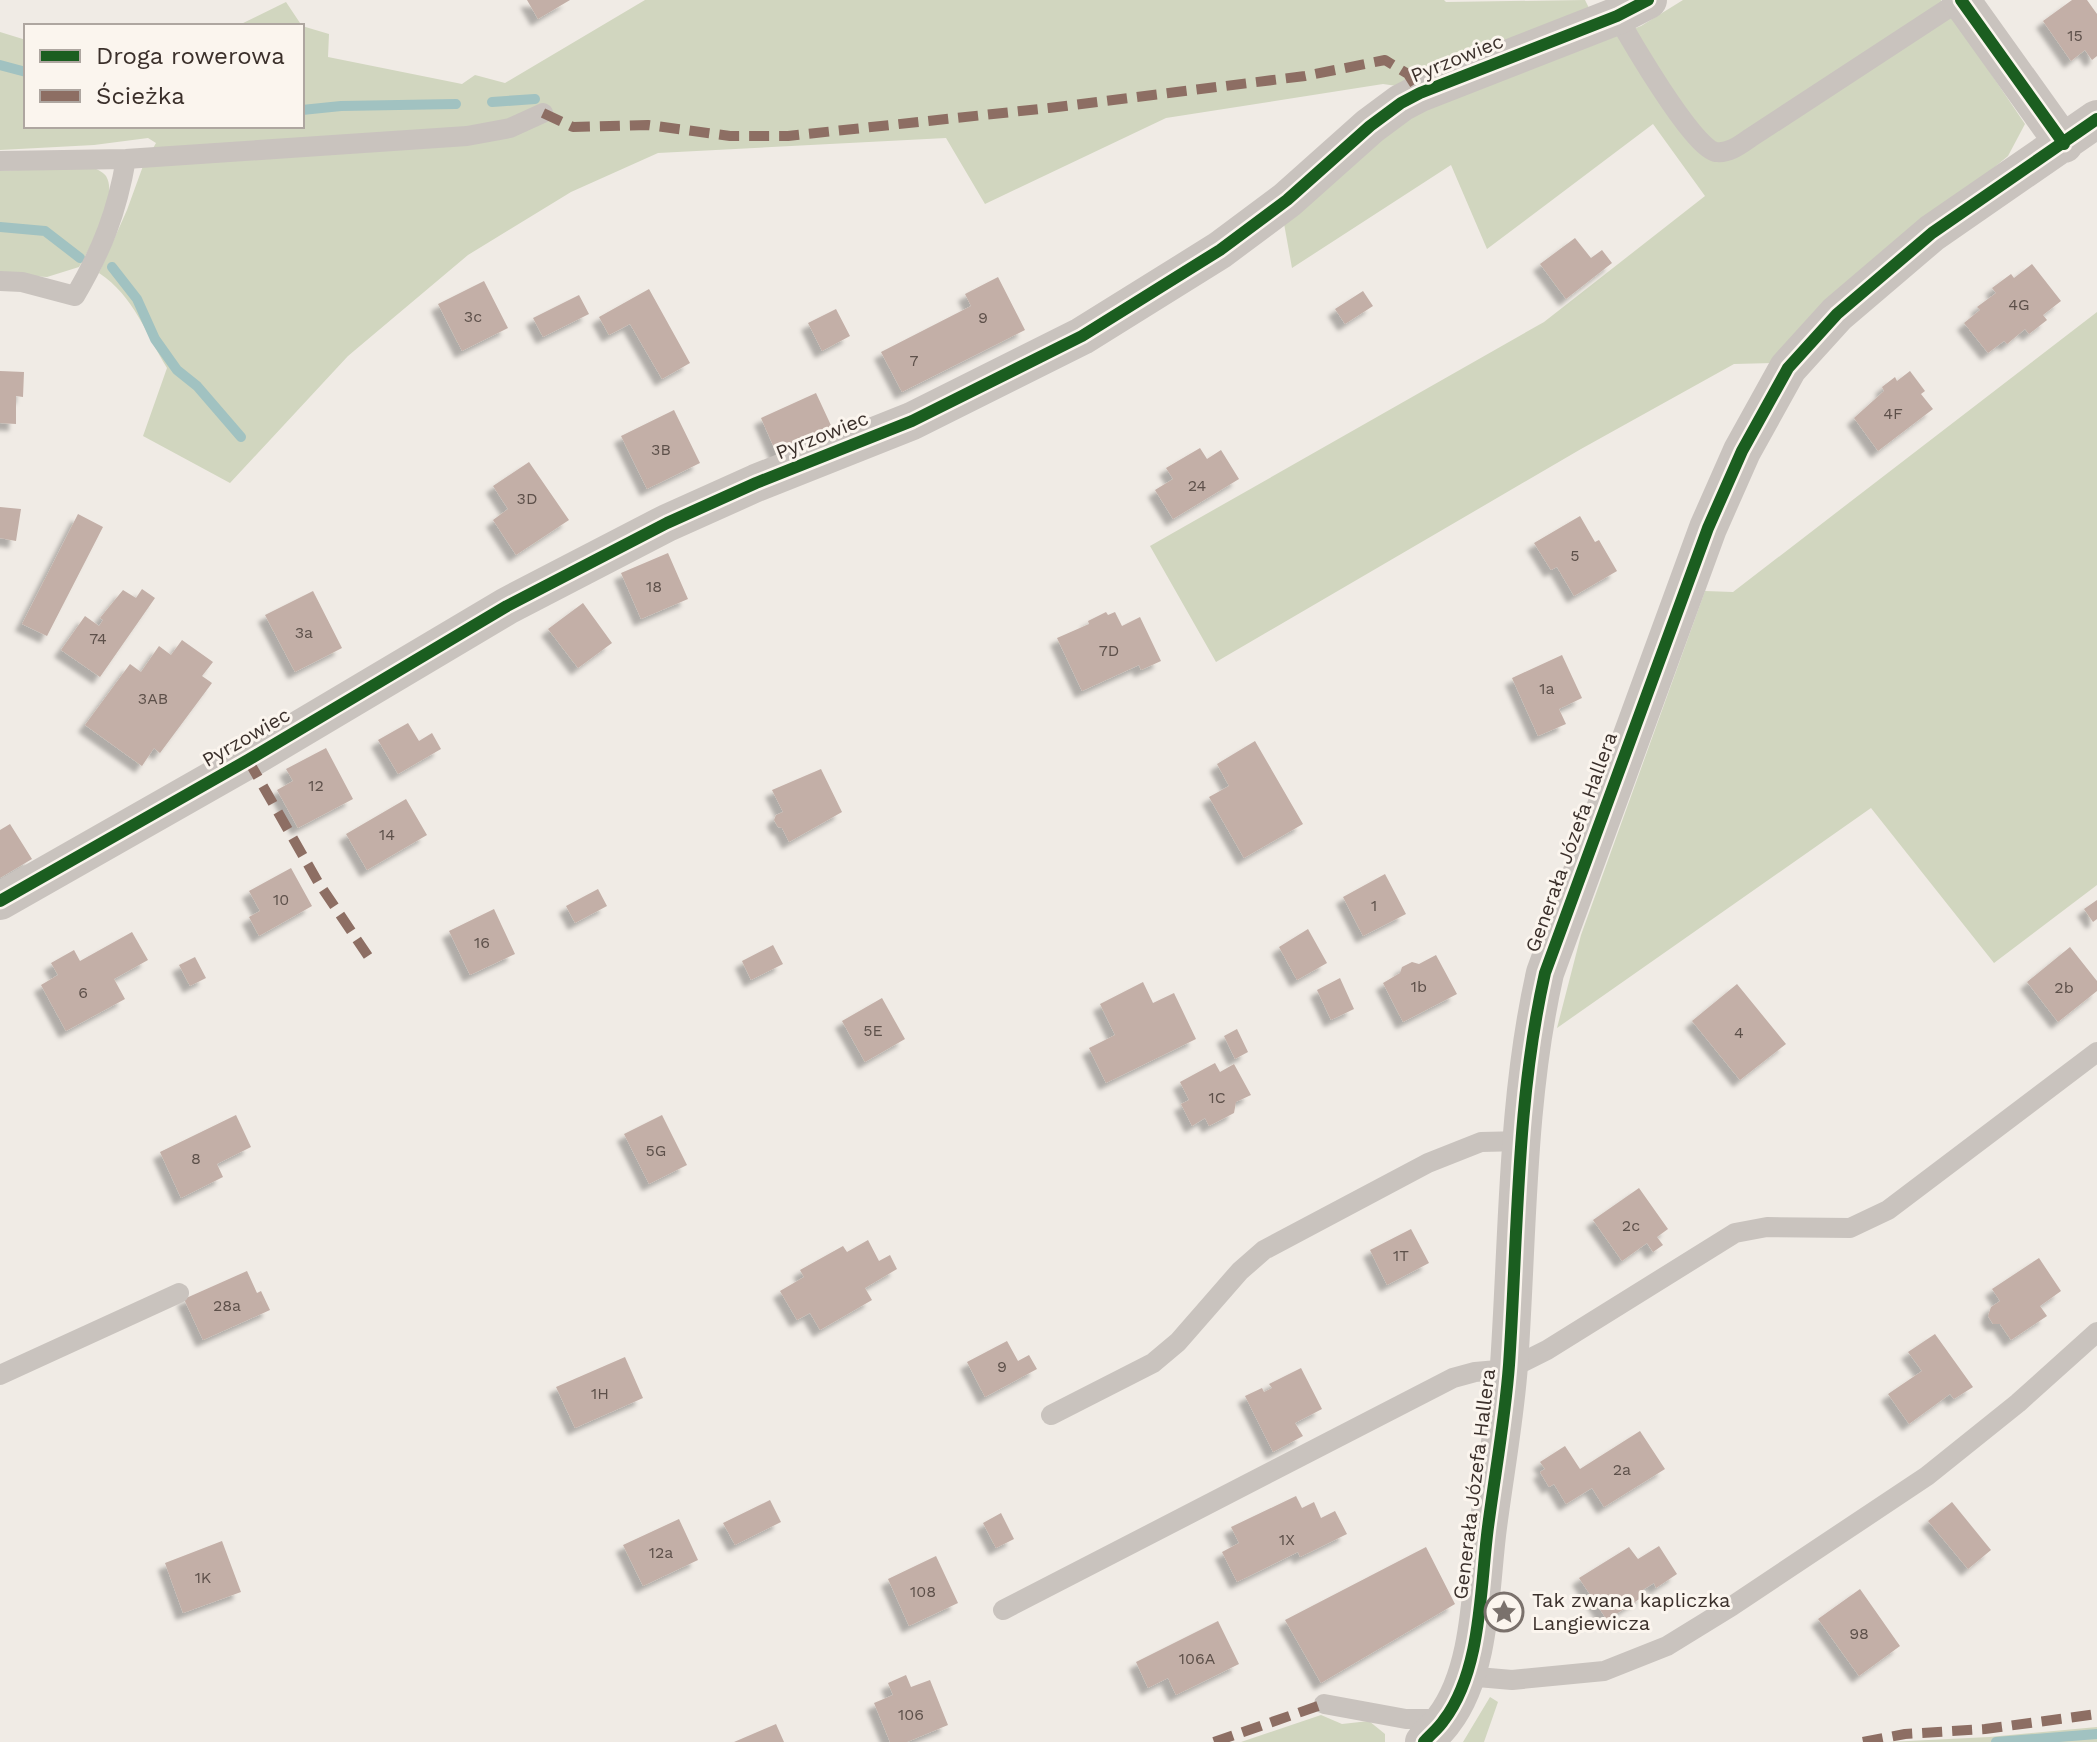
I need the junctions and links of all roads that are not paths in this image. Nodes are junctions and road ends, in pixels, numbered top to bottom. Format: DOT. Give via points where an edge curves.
graph roads {
  1 [pos="1961,0"];
  2 [pos="1624,5"];
  3 [pos="543,113"];
  4 [pos="2097,119"];
  5 [pos="2064,144"];
  6 [pos="126,159"];
  7 [pos="0,161"];
  8 [pos="0,281"];
  9 [pos="0,901"];
  10 [pos="2097,1052"];
  11 [pos="1523,1141"];
  12 [pos="179,1293"];
  13 [pos="2097,1332"];
  14 [pos="1509,1369"];
  15 [pos="0,1375"];
  16 [pos="1051,1415"];
  17 [pos="1003,1610"];
  18 [pos="1466,1676"];
  19 [pos="1324,1704"];
  20 [pos="1435,1730"];
  1 -- 2 [label="lane" via="1750,138 1718,153 1702,144 1679,116"];
  1 -- 5 [label="street"];
  2 -- 9 [label="street, Pyrzowiec" via="1401,103 1231,242 1082,336 912,421 756,483 600,557"];
  3 -- 6 [label="lane" via="510,128 467,136"];
  4 -- 5 [label="street, Generała Józefa Hallera"];
  5 -- 11 [label="street, Generała Józefa Hallera" via="1932,233 1837,314 1788,368 1742,451 1708,528 1545,973 1535,1017"];
  6 -- 7 [label="lane"];
  6 -- 8 [label="lane" via="104,244 75,296"];
  10 -- 14 [label="lane" via="1888,1210 1850,1228 1767,1227 1735,1233"];
  11 -- 14 [label="street, Generała Józefa Hallera"];
  11 -- 16 [label="lane" via="1481,1142 1428,1163 1264,1250 1153,1363"];
  12 -- 15 [label="lane"];
  13 -- 18 [label="lane" via="1927,1476 1667,1646 1604,1671 1512,1680"];
  14 -- 17 [label="lane" via="1453,1378"];
  14 -- 18 [label="street, Generała Józefa Hallera" via="1477,1636"];
  18 -- 20 [label="street, Generała Józefa Hallera"];
  19 -- 20 [label="lane" via="1406,1719"];
}
